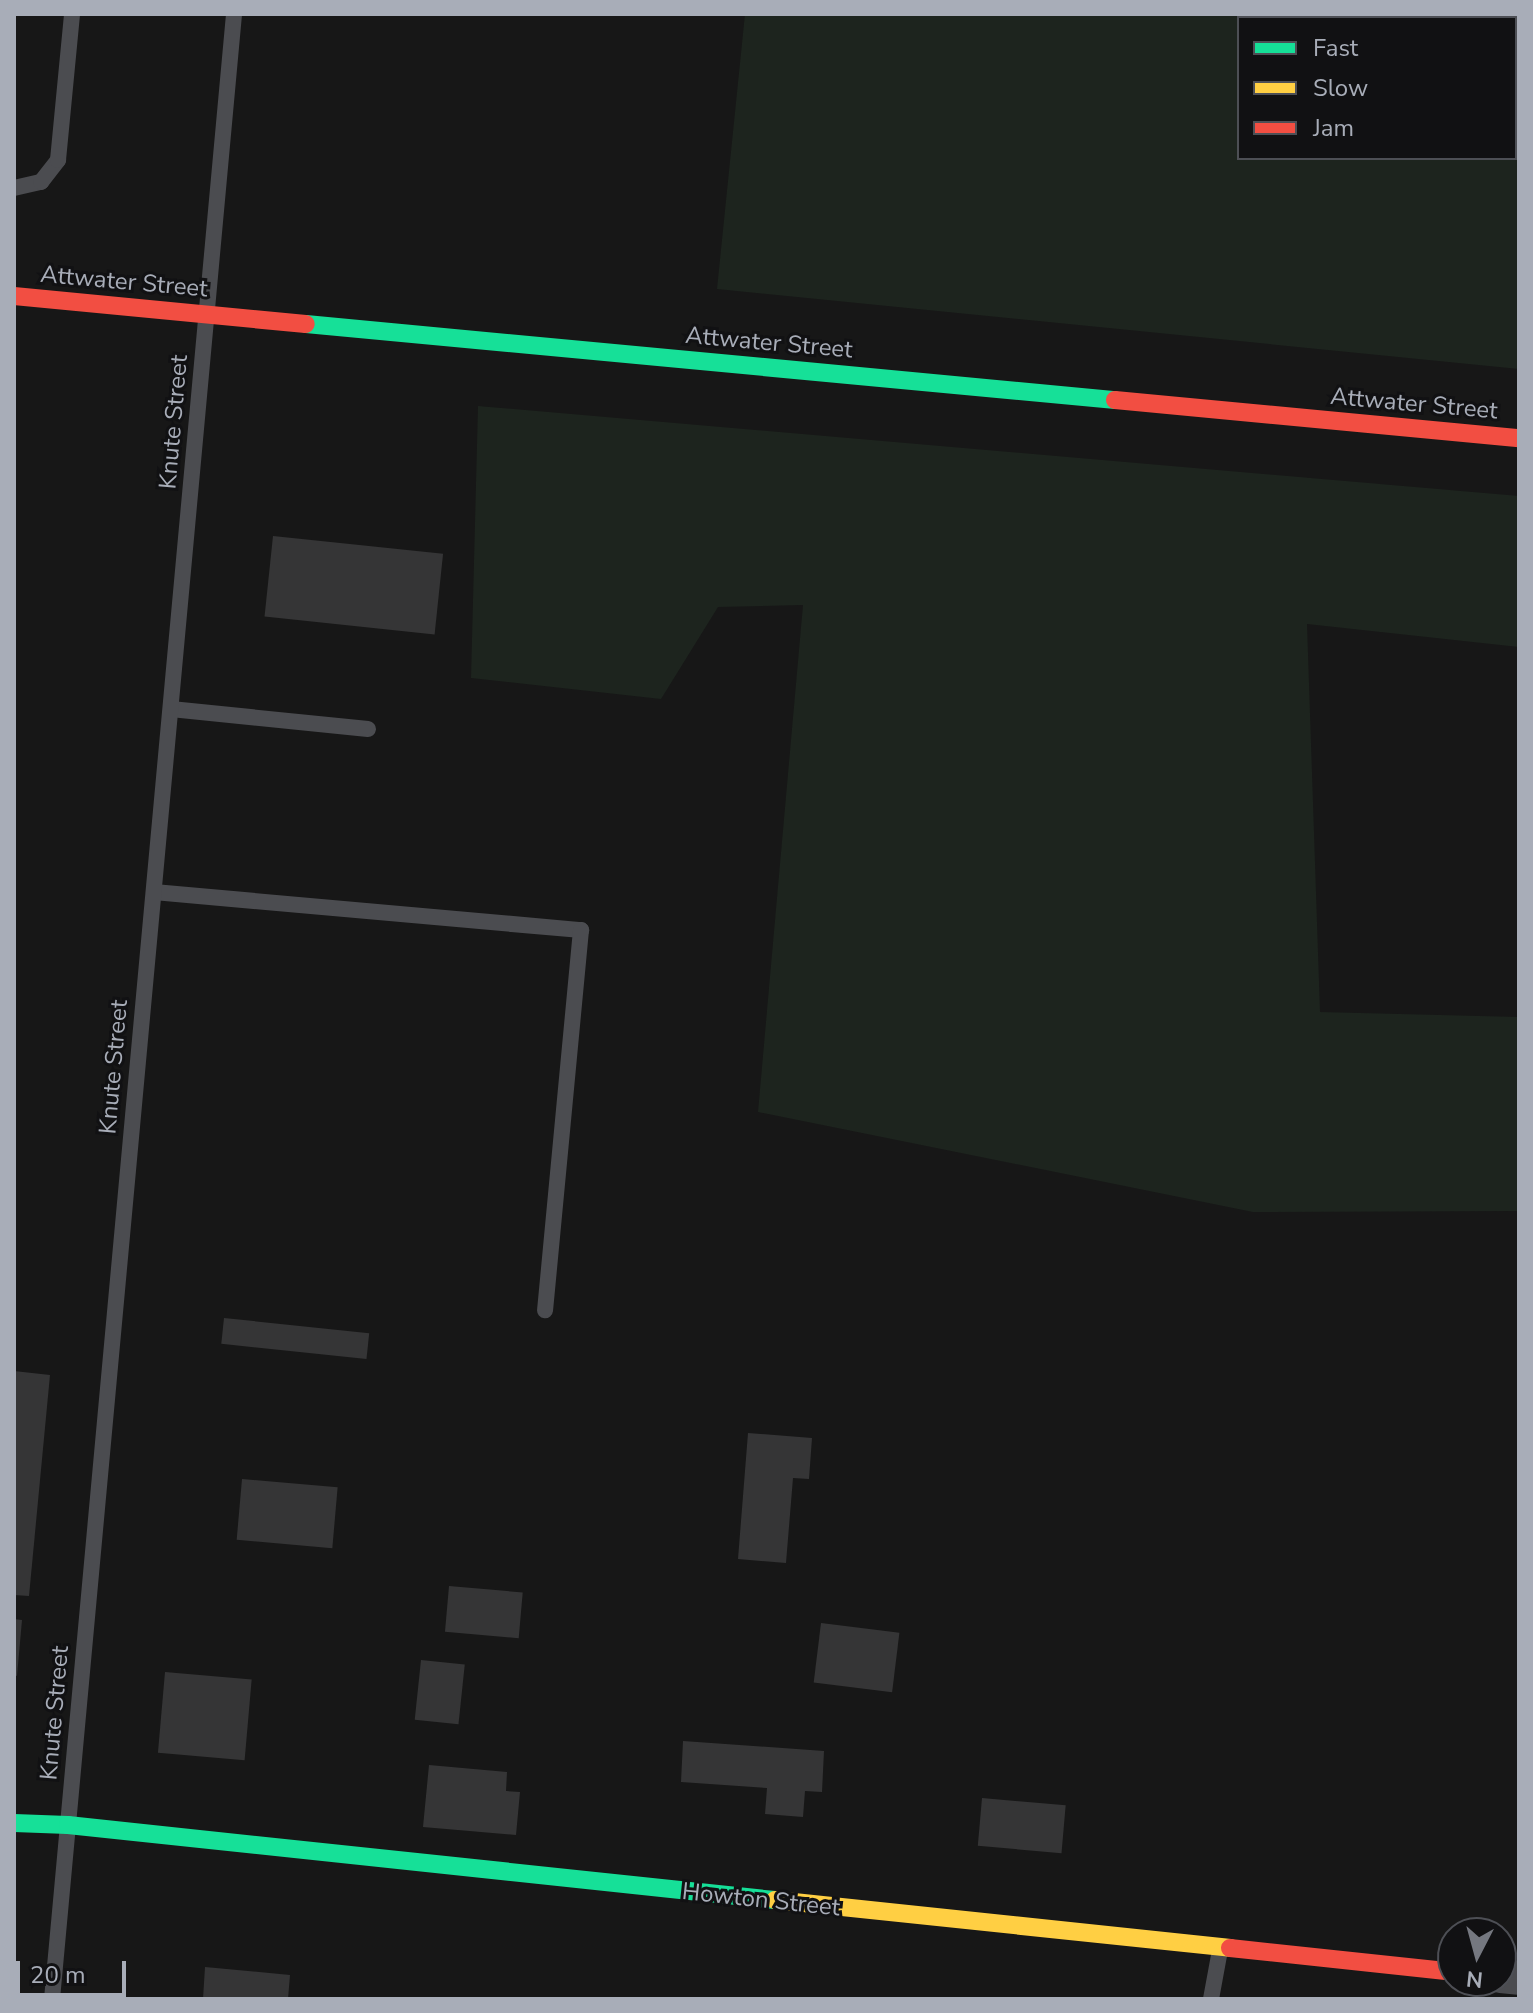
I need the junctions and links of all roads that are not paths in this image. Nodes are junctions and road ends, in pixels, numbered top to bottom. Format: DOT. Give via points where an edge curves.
graph roads {
  1 [pos="72,14"];
  2 [pos="234,14"];
  3 [pos="14,188"];
  4 [pos="14,296"];
  5 [pos="208,314"];
  6 [pos="1519,438"];
  7 [pos="171,709"];
  8 [pos="368,729"];
  9 [pos="154,892"];
  10 [pos="545,1310"];
  11 [pos="14,1823"];
  12 [pos="68,1825"];
  13 [pos="1221,1949"];
  14 [pos="1437,1970"];
  15 [pos="52,1999"];
  16 [pos="1211,1999"];
  1 -- 3 [label="lane" via="58,160 41,182"];
  2 -- 5 [label="lane, Knute Street"];
  4 -- 5 [label="street, Attwater Street"];
  5 -- 6 [label="street, Attwater Street"];
  5 -- 7 [label="lane, Knute Street"];
  7 -- 8 [label="lane"];
  7 -- 9 [label="lane, Knute Street"];
  9 -- 10 [label="lane" via="581,930"];
  9 -- 12 [label="lane, Knute Street"];
  11 -- 12 [label="street, Howton Street"];
  12 -- 13 [label="street, Howton Street"];
  12 -- 15 [label="lane, Knute Street"];
  13 -- 14 [label="street, Howton Street"];
  13 -- 16 [label="lane"];
}
